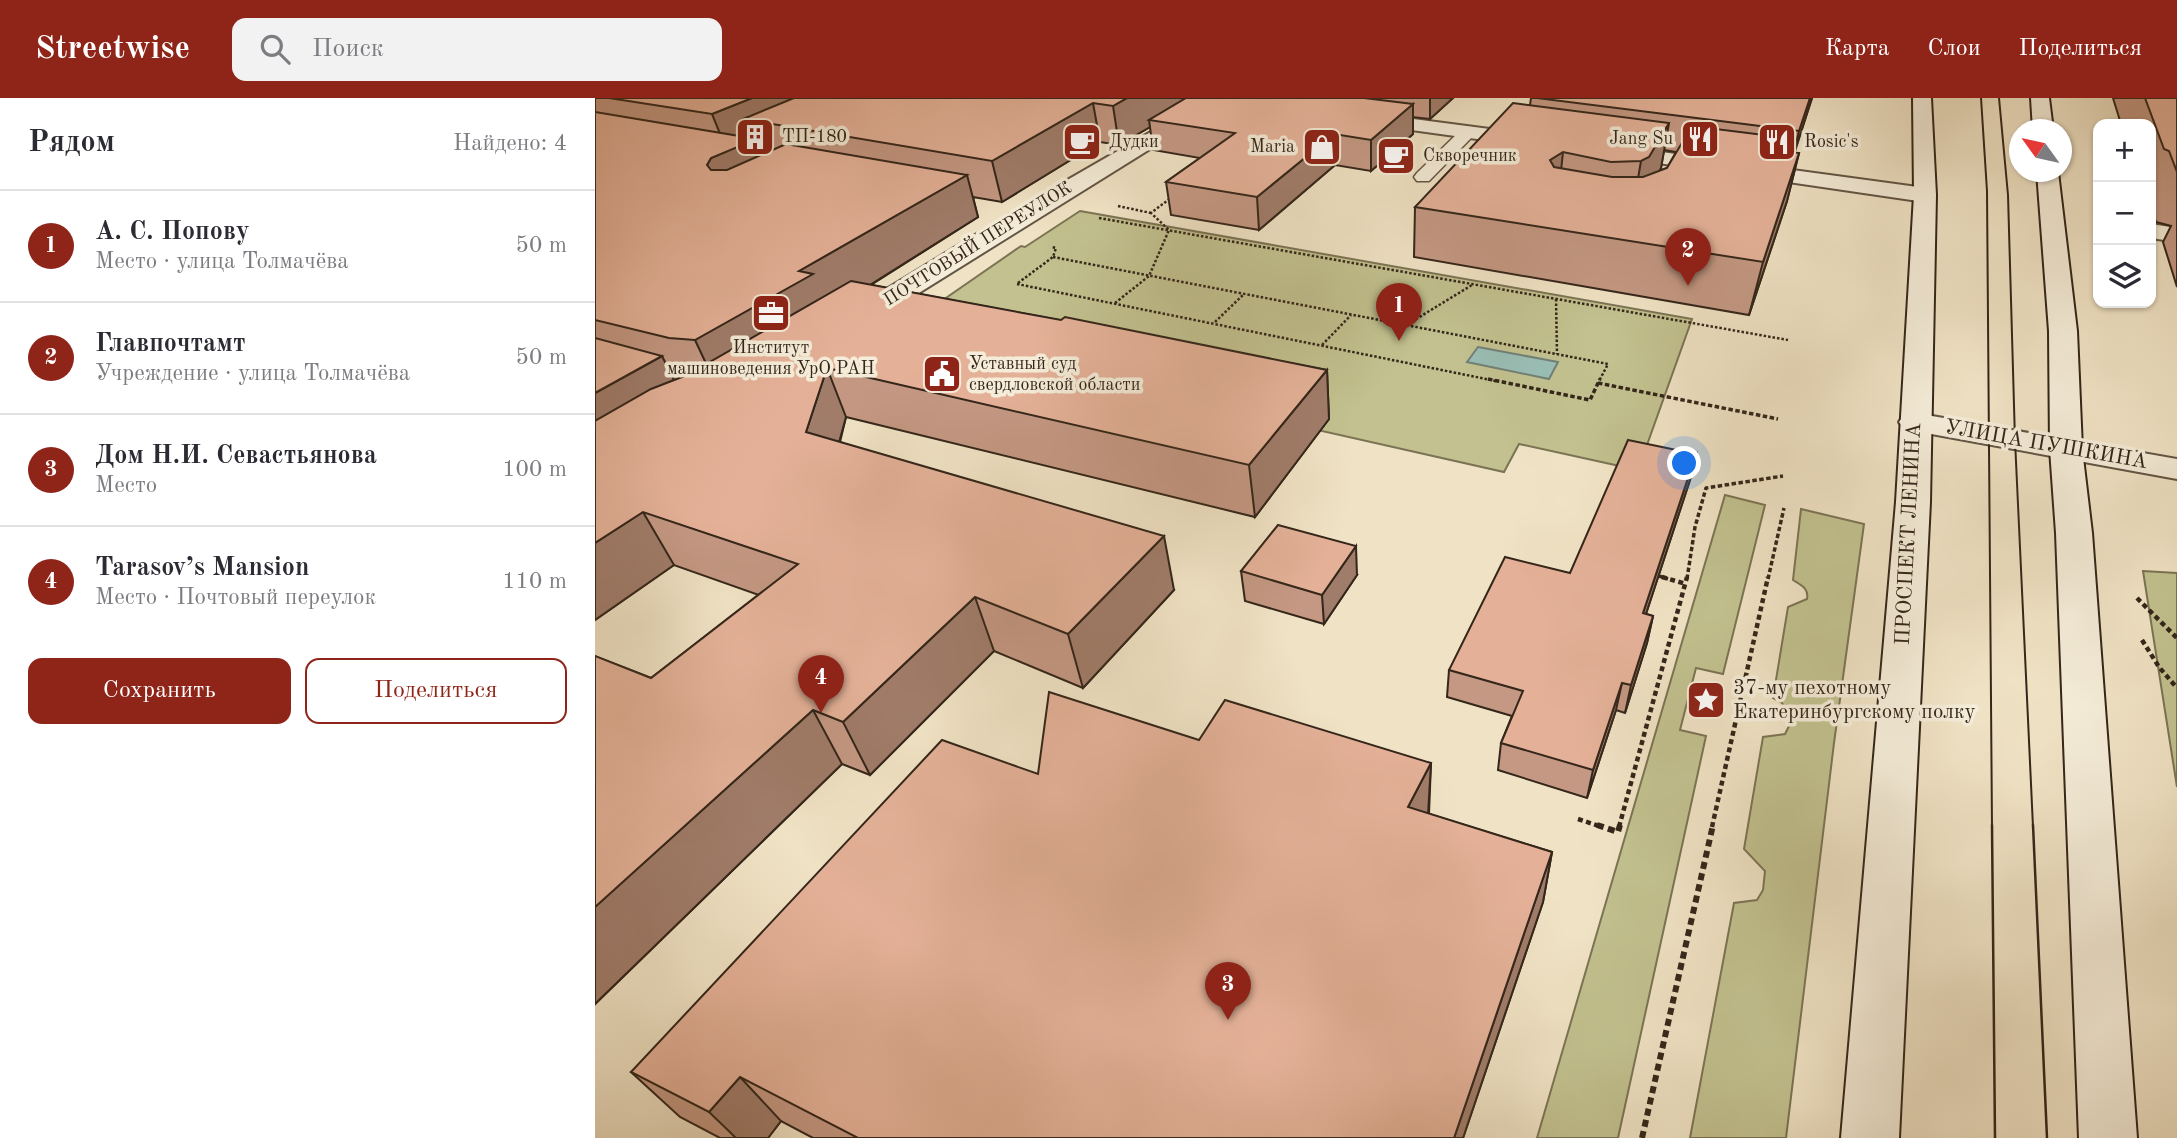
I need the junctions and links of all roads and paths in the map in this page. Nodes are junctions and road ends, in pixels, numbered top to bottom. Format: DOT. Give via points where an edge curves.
graph roads {
  1 [pos="1922,98"];
  2 [pos="2040,98"];
  3 [pos="1217,99"];
  4 [pos="1345,116"];
  5 [pos="2042,119"];
  6 [pos="1468,132"];
  7 [pos="1552,144"];
  8 [pos="1594,149"];
  9 [pos="1677,160"];
  10 [pos="1423,177"];
  11 [pos="1666,180"];
  12 [pos="2048,182"];
  13 [pos="1179,192"];
  14 [pos="1925,195"];
  15 [pos="1125,199"];
  16 [pos="987,210"];
  17 [pos="1151,213"];
  18 [pos="1023,216"];
  19 [pos="1094,217"];
  20 [pos="1169,230"];
  21 [pos="2156,233"];
  22 [pos="2177,235"];
  23 [pos="1046,246"];
  24 [pos="1053,257"];
  25 [pos="1149,276"];
  26 [pos="1473,284"];
  27 [pos="1245,294"];
  28 [pos="1556,299"];
  29 [pos="1115,303"];
  30 [pos="1351,315"];
  31 [pos="1215,323"];
  32 [pos="1407,325"];
  33 [pos="834,334"];
  34 [pos="1787,340"];
  35 [pos="1322,346"];
  36 [pos="1557,354"];
  37 [pos="1598,383"];
  38 [pos="1778,419"];
  39 [pos="1915,422"];
  40 [pos="2066,449"];
  41 [pos="2177,469"];
  42 [pos="1783,475"];
  43 [pos="1784,508"];
  44 [pos="1659,576"];
  45 [pos="1686,584"];
  46 [pos="2137,598"];
  47 [pos="2177,638"];
  48 [pos="2142,640"];
  49 [pos="2177,688"];
  50 [pos="1578,819"];
  51 [pos="1642,1138"];
  52 [pos="1870,1138"];
  53 [pos="2108,1138"];
  1 -- 14 [label="main road, ПРОСПЕКТ ЛЕНИНА"];
  2 -- 5 [label="main road"];
  3 -- 18 [label="main road, ПОЧТОВЫЙ ПЕРЕУЛОК"];
  4 -- 6 [label="main road"];
  6 -- 7 [label="main road" via="1517,130"];
  6 -- 10 [label="lane"];
  8 -- 9 [label="main road"];
  9 -- 11 [label="lane"];
  9 -- 14 [label="main road"];
  12 -- 40 [label="main road" via="2065,366"];
  13 -- 17 [label="path"];
  14 -- 39 [label="main road, ПРОСПЕКТ ЛЕНИНА"];
  15 -- 17 [label="path" via="1115,206"];
  16 -- 18 [label="main road"];
  17 -- 20 [label="path"];
  18 -- 33 [label="main road, ПОЧТОВЫЙ ПЕРЕУЛОК"];
  19 -- 20 [label="path"];
  20 -- 25 [label="path"];
  20 -- 26 [label="path"];
  21 -- 22 [label="main road"];
  23 -- 24 [label="path" via="1056,248"];
  24 -- 25 [label="path"];
  24 -- 29 [label="path" via="1017,284"];
  25 -- 27 [label="path"];
  25 -- 29 [label="path"];
  26 -- 28 [label="path"];
  26 -- 32 [label="path"];
  27 -- 30 [label="path"];
  27 -- 31 [label="path"];
  28 -- 34 [label="path"];
  28 -- 36 [label="path"];
  29 -- 31 [label="path"];
  30 -- 32 [label="path"];
  30 -- 35 [label="path"];
  31 -- 35 [label="path"];
  32 -- 36 [label="path"];
  35 -- 37 [label="path" via="1590,400"];
  36 -- 37 [label="path" via="1608,364"];
  37 -- 38 [label="path"];
  39 -- 40 [label="main road, УЛИЦА ПУШКИНА"];
  39 -- 52 [label="main road, ПРОСПЕКТ ЛЕНИНА"];
  40 -- 41 [label="main road, УЛИЦА ПУШКИНА"];
  40 -- 53 [label="main road"];
  42 -- 45 [label="path" via="1706,488"];
  43 -- 51 [label="path"];
  44 -- 45 [label="path"];
  45 -- 50 [label="path" via="1618,832"];
  46 -- 47 [label="path"];
  48 -- 49 [label="path"];
}
